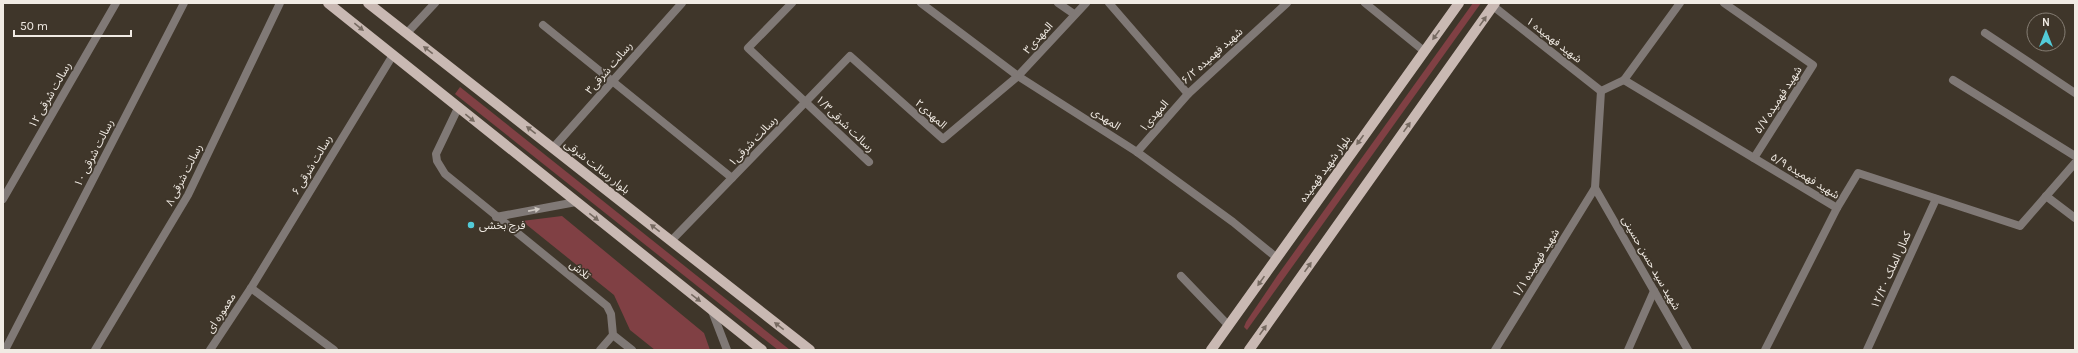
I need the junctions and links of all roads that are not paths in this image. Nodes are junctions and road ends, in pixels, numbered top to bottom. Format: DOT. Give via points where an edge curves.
graph roads {
  1 [pos="116,3"];
  2 [pos="184,3"];
  3 [pos="280,3"];
  4 [pos="328,3"];
  5 [pos="368,3"];
  6 [pos="435,3"];
  7 [pos="682,3"];
  8 [pos="792,3"];
  9 [pos="921,3"];
  10 [pos="1058,3"];
  11 [pos="1086,3"];
  12 [pos="1109,3"];
  13 [pos="1287,3"];
  14 [pos="1365,3"];
  15 [pos="1459,3"];
  16 [pos="1680,3"];
  17 [pos="1724,3"];
  18 [pos="1494,4"];
  19 [pos="1074,14"];
  20 [pos="543,25"];
  21 [pos="407,33"];
  22 [pos="1985,33"];
  23 [pos="1424,51"];
  24 [pos="393,54"];
  25 [pos="850,56"];
  26 [pos="1018,76"];
  27 [pos="1624,80"];
  28 [pos="1953,80"];
  29 [pos="612,82"];
  30 [pos="1601,91"];
  31 [pos="2075,93"];
  32 [pos="1188,94"];
  33 [pos="806,102"];
  34 [pos="458,108"];
  35 [pos="553,148"];
  36 [pos="1138,152"];
  37 [pos="2075,156"];
  38 [pos="1754,158"];
  39 [pos="869,162"];
  40 [pos="2075,163"];
  41 [pos="732,178"];
  42 [pos="1595,188"];
  43 [pos="2046,196"];
  44 [pos="3,198"];
  45 [pos="1936,199"];
  46 [pos="576,202"];
  47 [pos="1838,208"];
  48 [pos="496,217"];
  49 [pos="2075,218"];
  50 [pos="671,241"];
  51 [pos="1277,258"];
  52 [pos="1181,276"];
  53 [pos="251,288"];
  54 [pos="1654,291"];
  55 [pos="712,311"];
  56 [pos="1228,326"];
  57 [pos="613,335"];
  58 [pos="5,350"];
  59 [pos="95,350"];
  60 [pos="210,350"];
  61 [pos="334,350"];
  62 [pos="600,350"];
  63 [pos="632,350"];
  64 [pos="727,350"];
  65 [pos="762,350"];
  66 [pos="810,350"];
  67 [pos="1211,350"];
  68 [pos="1249,350"];
  69 [pos="1495,350"];
  70 [pos="1628,350"];
  71 [pos="1688,350"];
  72 [pos="1765,350"];
  73 [pos="1867,350"];
  1 -- 44 [label="street, رسالت شرقی ۱۲"];
  2 -- 58 [label="street, رسالت شرقی ۱۰"];
  3 -- 59 [label="street, رسالت شرقی ۸" via="188,195"];
  4 -- 24 [label="main road, one-way"];
  5 -- 21 [label="main road, بلوار رسالت شرقی"];
  6 -- 21 [label="street"];
  7 -- 29 [label="street, رسالت شرقی۳"];
  8 -- 33 [label="street, رسالت شرقی۱/۳" via="748,48"];
  9 -- 26 [label="street, المهدی"];
  10 -- 19 [label="street"];
  11 -- 19 [label="street, المهدی۳"];
  12 -- 32 [label="street, شهید فهمیده ۶/۲"];
  13 -- 32 [label="street, شهید فهمیده ۶/۲"];
  14 -- 23 [label="street"];
  15 -- 23 [label="main road, بلوار شهید فهمیده, one-way"];
  16 -- 27 [label="street"];
  17 -- 38 [label="street, شهید فهمیده ۵/۷" via="1813,65"];
  18 -- 30 [label="street, شهید فهمیده ۱"];
  68 -- 18 [label="main road, one-way"];
  19 -- 26 [label="street, المهدی۳"];
  20 -- 29 [label="street"];
  35 -- 21 [label="main road, بلوار رسالت شرقی, one-way"];
  22 -- 31 [label="street"];
  23 -- 51 [label="main road, بلوار شهید فهمیده, one-way"];
  24 -- 34 [label="main road"];
  24 -- 53 [label="street, رسالت شرقی ۶"];
  25 -- 26 [label="street, المهدی۲" via="943,139"];
  25 -- 33 [label="street, رسالت شرقی۱"];
  26 -- 36 [label="street, المهدی"];
  27 -- 30 [label="street"];
  27 -- 38 [label="street, شهید فهمیده ۵/۹"];
  28 -- 37 [label="street"];
  29 -- 35 [label="street, رسالت شرقی۳"];
  29 -- 41 [label="street"];
  30 -- 42 [label="street"];
  32 -- 36 [label="street, المهدی۱"];
  33 -- 39 [label="street, رسالت شرقی۱/۳"];
  33 -- 41 [label="street, رسالت شرقی۱"];
  34 -- 46 [label="main road, one-way"];
  34 -- 48 [label="street, تلاش" via="438,146 437,162 445,174"];
  50 -- 35 [label="main road, بلوار رسالت شرقی, one-way"];
  36 -- 51 [label="street, المهدی"];
  38 -- 47 [label="street, شهید فهمیده ۵/۹"];
  40 -- 43 [label="street"];
  41 -- 50 [label="street, رسالت شرقی۱"];
  42 -- 54 [label="street, شهید سید حسن حسینی"];
  42 -- 69 [label="street, شهید فهمیده ۱/۱"];
  43 -- 45 [label="street" via="2020,226"];
  43 -- 49 [label="street"];
  45 -- 47 [label="street" via="1858,173"];
  45 -- 73 [label="street, کمال الملک ۱۲/۲۰"];
  48 -- 46 [label="street, one-way"];
  46 -- 55 [label="main road, one-way"];
  47 -- 72 [label="street, شهید فهمیده ۵/۹"];
  48 -- 57 [label="street, تلاش" via="607,306 611,314"];
  66 -- 50 [label="main road, بلوار رسالت شرقی, one-way"];
  51 -- 56 [label="main road, بلوار شهید فهمیده, one-way"];
  52 -- 56 [label="street"];
  53 -- 60 [label="street, معموره ای"];
  53 -- 61 [label="street"];
  54 -- 70 [label="street"];
  54 -- 71 [label="street, شهید سید حسن حسینی"];
  55 -- 64 [label="street"];
  55 -- 65 [label="main road"];
  56 -- 67 [label="main road, بلوار شهید فهمیده"];
  57 -- 62 [label="street"];
  57 -- 63 [label="street"];
}
